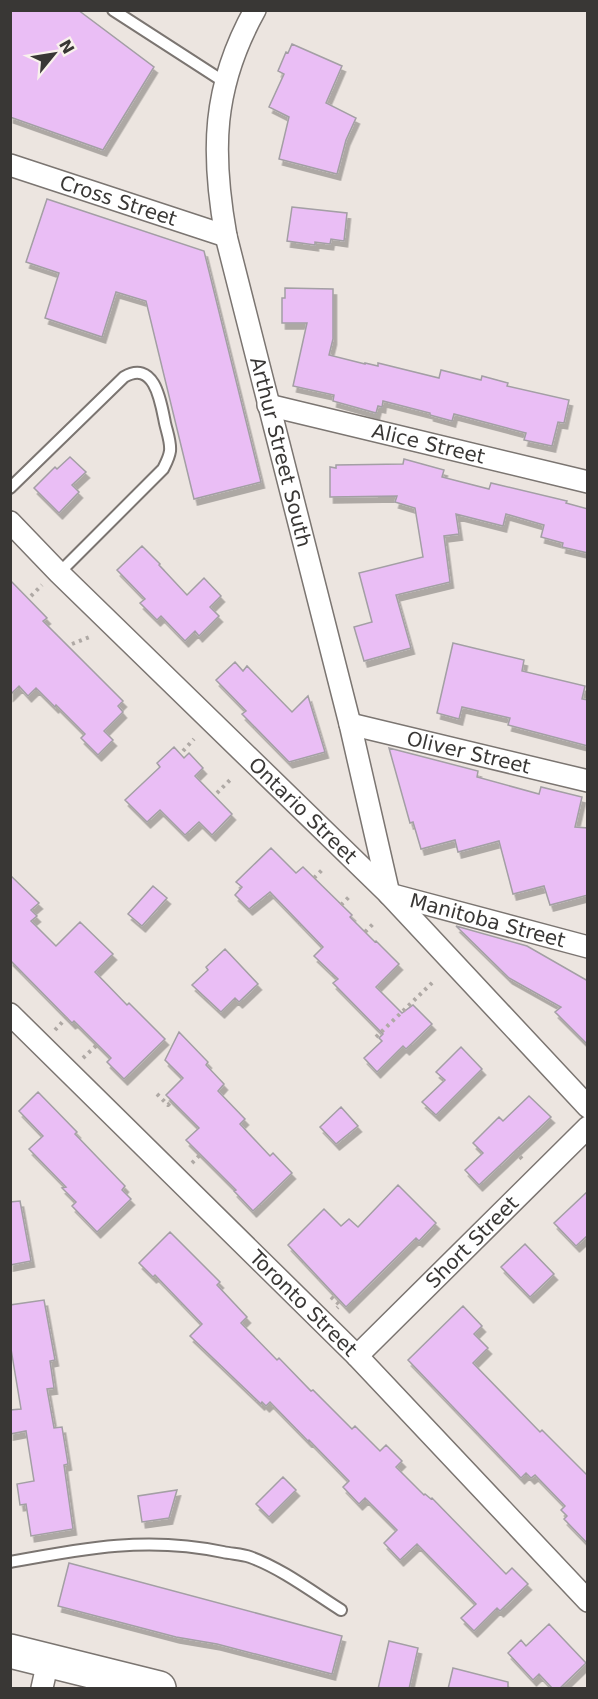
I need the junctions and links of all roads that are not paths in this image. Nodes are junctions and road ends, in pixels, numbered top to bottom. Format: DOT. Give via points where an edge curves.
graph roads {
  1 [pos="113,10"];
  2 [pos="255,10"];
  3 [pos="226,83"];
  4 [pos="10,165"];
  5 [pos="226,236"];
  6 [pos="268,405"];
  7 [pos="587,480"];
  8 [pos="10,488"];
  9 [pos="10,522"];
  10 [pos="50,579"];
  11 [pos="350,724"];
  12 [pos="588,781"];
  13 [pos="389,894"];
  14 [pos="588,947"];
  15 [pos="10,1014"];
  16 [pos="588,1107"];
  17 [pos="588,1127"];
  18 [pos="357,1356"];
  19 [pos="10,1562"];
  20 [pos="588,1601"];
  21 [pos="341,1610"];
  22 [pos="11,1650"];
  23 [pos="45,1675"];
  24 [pos="159,1689"];
  1 -- 3 [label="lane"];
  2 -- 3 [label="street, Arthur Street South"];
  3 -- 5 [label="street, Arthur Street South" via="216,157"];
  4 -- 5 [label="street, Cross Street"];
  5 -- 6 [label="street, Arthur Street South"];
  6 -- 7 [label="street, Alice Street"];
  6 -- 11 [label="street, Arthur Street South"];
  8 -- 10 [label="lane" via="124,377 136,372 151,380 160,396 170,448 168,460"];
  9 -- 10 [label="street, Ontario Street"];
  10 -- 13 [label="street, Ontario Street"];
  11 -- 12 [label="street, Oliver Street"];
  11 -- 13 [label="street, Arthur Street South"];
  13 -- 14 [label="street, Manitoba Street"];
  13 -- 16 [label="street, Ontario Street"];
  15 -- 18 [label="street, Toronto Street"];
  17 -- 18 [label="street, Short Street"];
  18 -- 20 [label="street, Toronto Street"];
  19 -- 21 [label="lane" via="137,1543 192,1545 250,1557"];
  22 -- 23 [label="main road"];
  23 -- 24 [label="main road"];
}
